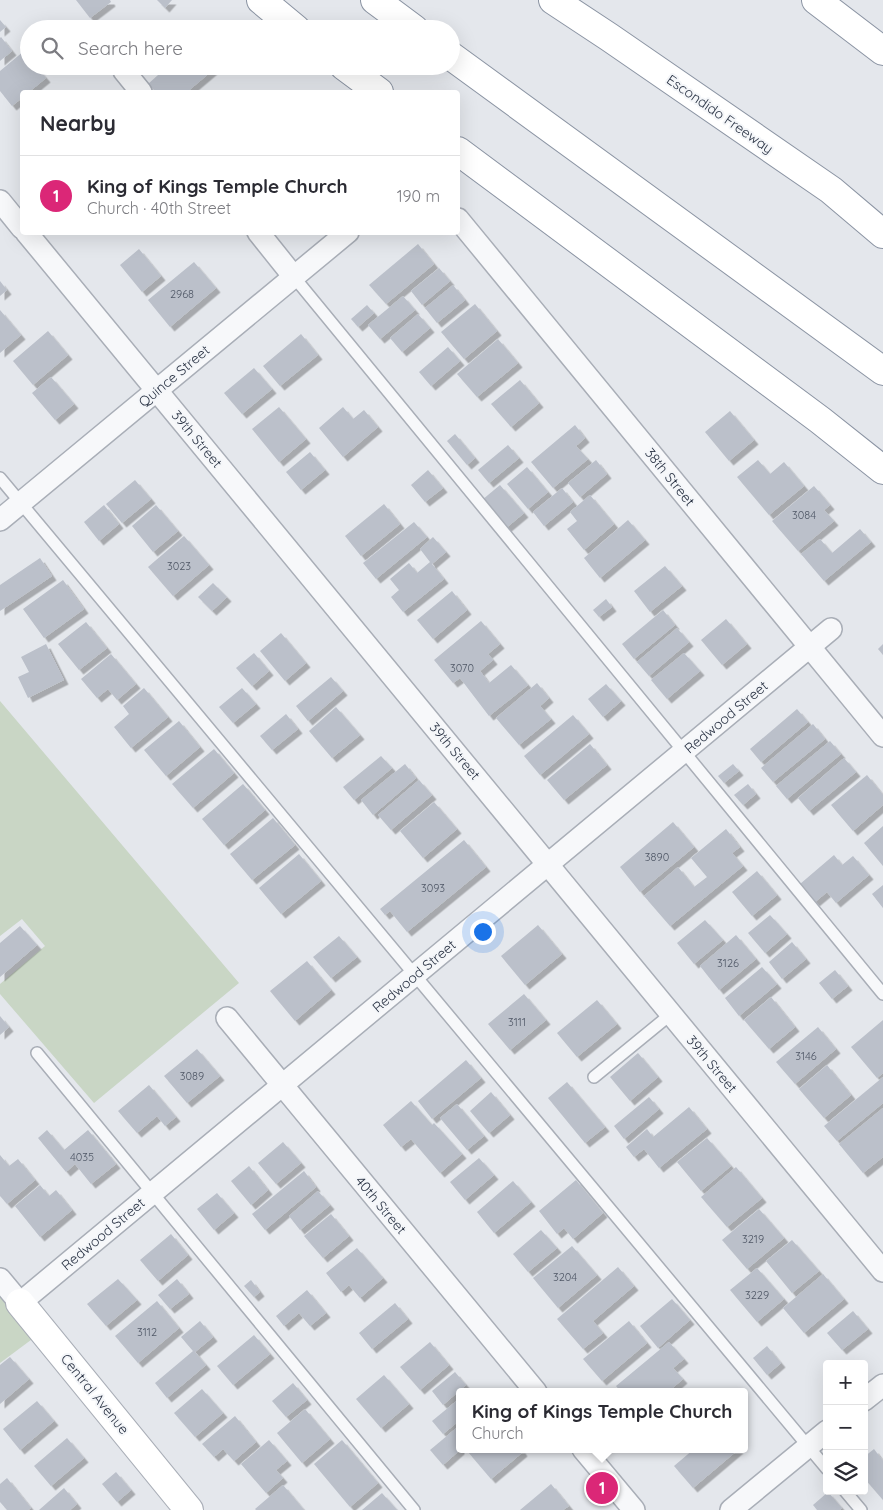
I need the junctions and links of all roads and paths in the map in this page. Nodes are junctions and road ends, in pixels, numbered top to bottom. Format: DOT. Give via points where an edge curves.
graph roads {
  1 [pos="261,0"];
  2 [pos="375,0"];
  3 [pos="553,0"];
  4 [pos="816,0"];
  5 [pos="285,20"];
  6 [pos="402,20"];
  7 [pos="883,51"];
  8 [pos="460,63"];
  9 [pos="127,75"];
  10 [pos="356,75"];
  11 [pos="139,90"];
  12 [pos="376,90"];
  13 [pos="460,152"];
  14 [pos="0,201"];
  15 [pos="460,220"];
  16 [pos="20,226"];
  17 [pos="883,234"];
  18 [pos="28,235"];
  19 [pos="260,235"];
  20 [pos="344,235"];
  21 [pos="294,277"];
  22 [pos="883,371"];
  23 [pos="156,391"];
  24 [pos="883,470"];
  25 [pos="0,478"];
  26 [pos="21,503"];
  27 [pos="0,520"];
  28 [pos="831,629"];
  29 [pos="809,648"];
  30 [pos="883,736"];
  31 [pos="684,752"];
  32 [pos="548,864"];
  33 [pos="415,975"];
  34 [pos="883,994"];
  35 [pos="671,1014"];
  36 [pos="227,1018"];
  37 [pos="37,1053"];
  38 [pos="594,1077"];
  39 [pos="282,1085"];
  40 [pos="152,1193"];
  41 [pos="883,1271"];
  42 [pos="0,1279"];
  43 [pos="20,1303"];
  44 [pos="883,1384"];
  45 [pos="533,1388"];
  46 [pos="868,1397"];
  47 [pos="823,1434"];
  48 [pos="808,1446"];
  49 [pos="586,1453"];
  50 [pos="823,1464"];
  51 [pos="848,1495"];
  52 [pos="189,1510"];
  53 [pos="414,1510"];
  54 [pos="634,1510"];
  55 [pos="731,1510"];
  56 [pos="861,1510"];
  1 -- 5 [label="main road"];
  2 -- 6 [label="main road"];
  3 -- 17 [label="main road, Escondido Freeway" via="831,190"];
  4 -- 7 [label="main road"];
  8 -- 22 [label="main road"];
  9 -- 11 [label="street"];
  10 -- 12 [label="main road"];
  13 -- 24 [label="main road"];
  14 -- 16 [label="street"];
  15 -- 29 [label="street, 38th Street"];
  18 -- 23 [label="street, 39th Street"];
  19 -- 21 [label="street"];
  20 -- 21 [label="street, Quince Street"];
  21 -- 23 [label="street, Quince Street"];
  21 -- 31 [label="lane"];
  23 -- 26 [label="street, Quince Street"];
  23 -- 32 [label="street, 39th Street"];
  25 -- 26 [label="lane"];
  26 -- 27 [label="street, Quince Street"];
  26 -- 33 [label="lane"];
  28 -- 29 [label="street, Redwood Street"];
  29 -- 30 [label="street, 38th Street"];
  29 -- 31 [label="street, Redwood Street"];
  31 -- 32 [label="street, Redwood Street"];
  31 -- 34 [label="lane"];
  32 -- 33 [label="street, Redwood Street"];
  32 -- 35 [label="street, 39th Street"];
  33 -- 39 [label="street, Redwood Street"];
  33 -- 48 [label="lane"];
  35 -- 38 [label="lane"];
  35 -- 41 [label="street, 39th Street"];
  36 -- 39 [label="street, 40th Street"];
  37 -- 40 [label="lane"];
  39 -- 40 [label="street, Redwood Street"];
  39 -- 45 [label="street, 40th Street"];
  40 -- 43 [label="street, Redwood Street"];
  40 -- 53 [label="lane"];
  42 -- 43 [label="street, Central Avenue"];
  43 -- 52 [label="main road, Central Avenue"];
  44 -- 46 [label="street"];
  47 -- 48 [label="street"];
  48 -- 50 [label="lane"];
  48 -- 55 [label="street"];
  49 -- 54 [label="street"];
  51 -- 56 [label="lane"];
}
